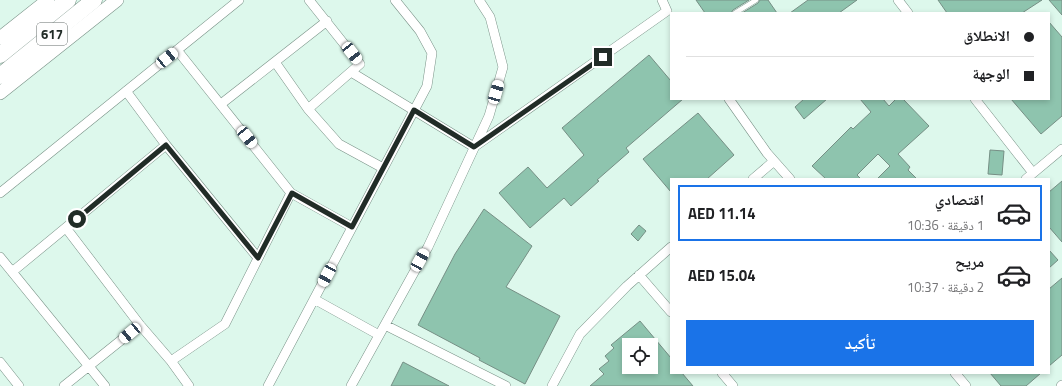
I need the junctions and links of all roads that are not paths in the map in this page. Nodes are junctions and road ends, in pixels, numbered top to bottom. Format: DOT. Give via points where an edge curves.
graph roads {
  1 [pos="48,0"];
  2 [pos="68,0"];
  3 [pos="94,0"];
  4 [pos="117,0"];
  5 [pos="239,0"];
  6 [pos="309,0"];
  7 [pos="395,0"];
  8 [pos="479,0"];
  9 [pos="662,0"];
  10 [pos="756,0"];
  11 [pos="898,0"];
  12 [pos="737,12"];
  13 [pos="907,12"];
  14 [pos="669,14"];
  15 [pos="327,21"];
  16 [pos="0,38"];
  17 [pos="177,50"];
  18 [pos="0,55"];
  19 [pos="275,62"];
  20 [pos="5,72"];
  21 [pos="351,72"];
  22 [pos="126,92"];
  23 [pos="0,93"];
  24 [pos="730,100"];
  25 [pos="976,100"];
  26 [pos="221,104"];
  27 [pos="308,109"];
  28 [pos="414,110"];
  29 [pos="166,145"];
  30 [pos="474,147"];
  31 [pos="1062,149"];
  32 [pos="774,161"];
  33 [pos="383,168"];
  34 [pos="1030,176"];
  35 [pos="754,178"];
  36 [pos="789,178"];
  37 [pos="0,193"];
  38 [pos="292,193"];
  39 [pos="352,227"];
  40 [pos="66,228"];
  41 [pos="670,248"];
  42 [pos="0,257"];
  43 [pos="258,258"];
  44 [pos="12,272"];
  45 [pos="639,275"];
  46 [pos="314,299"];
  47 [pos="670,311"];
  48 [pos="140,325"];
  49 [pos="385,325"];
  50 [pos="379,335"];
  51 [pos="171,361"];
  52 [pos="0,362"];
  53 [pos="90,366"];
  54 [pos="723,374"];
  55 [pos="956,374"];
  56 [pos="19,386"];
  57 [pos="64,386"];
  58 [pos="105,386"];
  59 [pos="189,386"];
  60 [pos="268,386"];
  61 [pos="351,386"];
  62 [pos="506,386"];
  63 [pos="552,386"];
  64 [pos="733,386"];
  65 [pos="966,386"];
  1 -- 16 [label="main road"];
  2 -- 18 [label="highway, 617"];
  3 -- 20 [label="highway, 617"];
  4 -- 23 [label="main road"];
  5 -- 17 [label="street"];
  6 -- 15 [label="street"];
  7 -- 28 [label="street" via="420,31 432,53 427,86"];
  8 -- 30 [label="street" via="490,16 503,67 488,116"];
  9 -- 14 [label="street"];
  10 -- 12 [label="lane"];
  11 -- 13 [label="street"];
  14 -- 30 [label="street"];
  15 -- 19 [label="street"];
  15 -- 21 [label="street" via="360,64"];
  17 -- 22 [label="street"];
  17 -- 26 [label="street"];
  19 -- 26 [label="street"];
  19 -- 27 [label="street"];
  21 -- 27 [label="street"];
  21 -- 28 [label="street"];
  22 -- 29 [label="street"];
  22 -- 37 [label="street"];
  24 -- 32 [label="street"];
  25 -- 34 [label="street"];
  26 -- 38 [label="street"];
  27 -- 33 [label="street" via="339,144"];
  28 -- 30 [label="street"];
  28 -- 33 [label="street"];
  29 -- 40 [label="street"];
  29 -- 43 [label="street"];
  30 -- 49 [label="street" via="428,247"];
  31 -- 34 [label="street"];
  32 -- 35 [label="street"];
  32 -- 36 [label="street"];
  33 -- 39 [label="street"];
  38 -- 39 [label="street"];
  38 -- 43 [label="street"];
  39 -- 46 [label="street"];
  40 -- 44 [label="street"];
  40 -- 48 [label="street"];
  41 -- 45 [label="street"];
  42 -- 44 [label="street"];
  43 -- 51 [label="street" via="225,324"];
  44 -- 53 [label="street"];
  45 -- 47 [label="street"];
  45 -- 63 [label="street" via="580,334"];
  46 -- 50 [label="street"];
  46 -- 60 [label="street"];
  48 -- 51 [label="street"];
  48 -- 53 [label="street"];
  49 -- 50 [label="street"];
  49 -- 62 [label="street"];
  50 -- 61 [label="street"];
  51 -- 59 [label="street"];
  52 -- 56 [label="street"];
  53 -- 57 [label="street"];
  53 -- 58 [label="street"];
  54 -- 64 [label="street"];
  55 -- 65 [label="street"];
}
